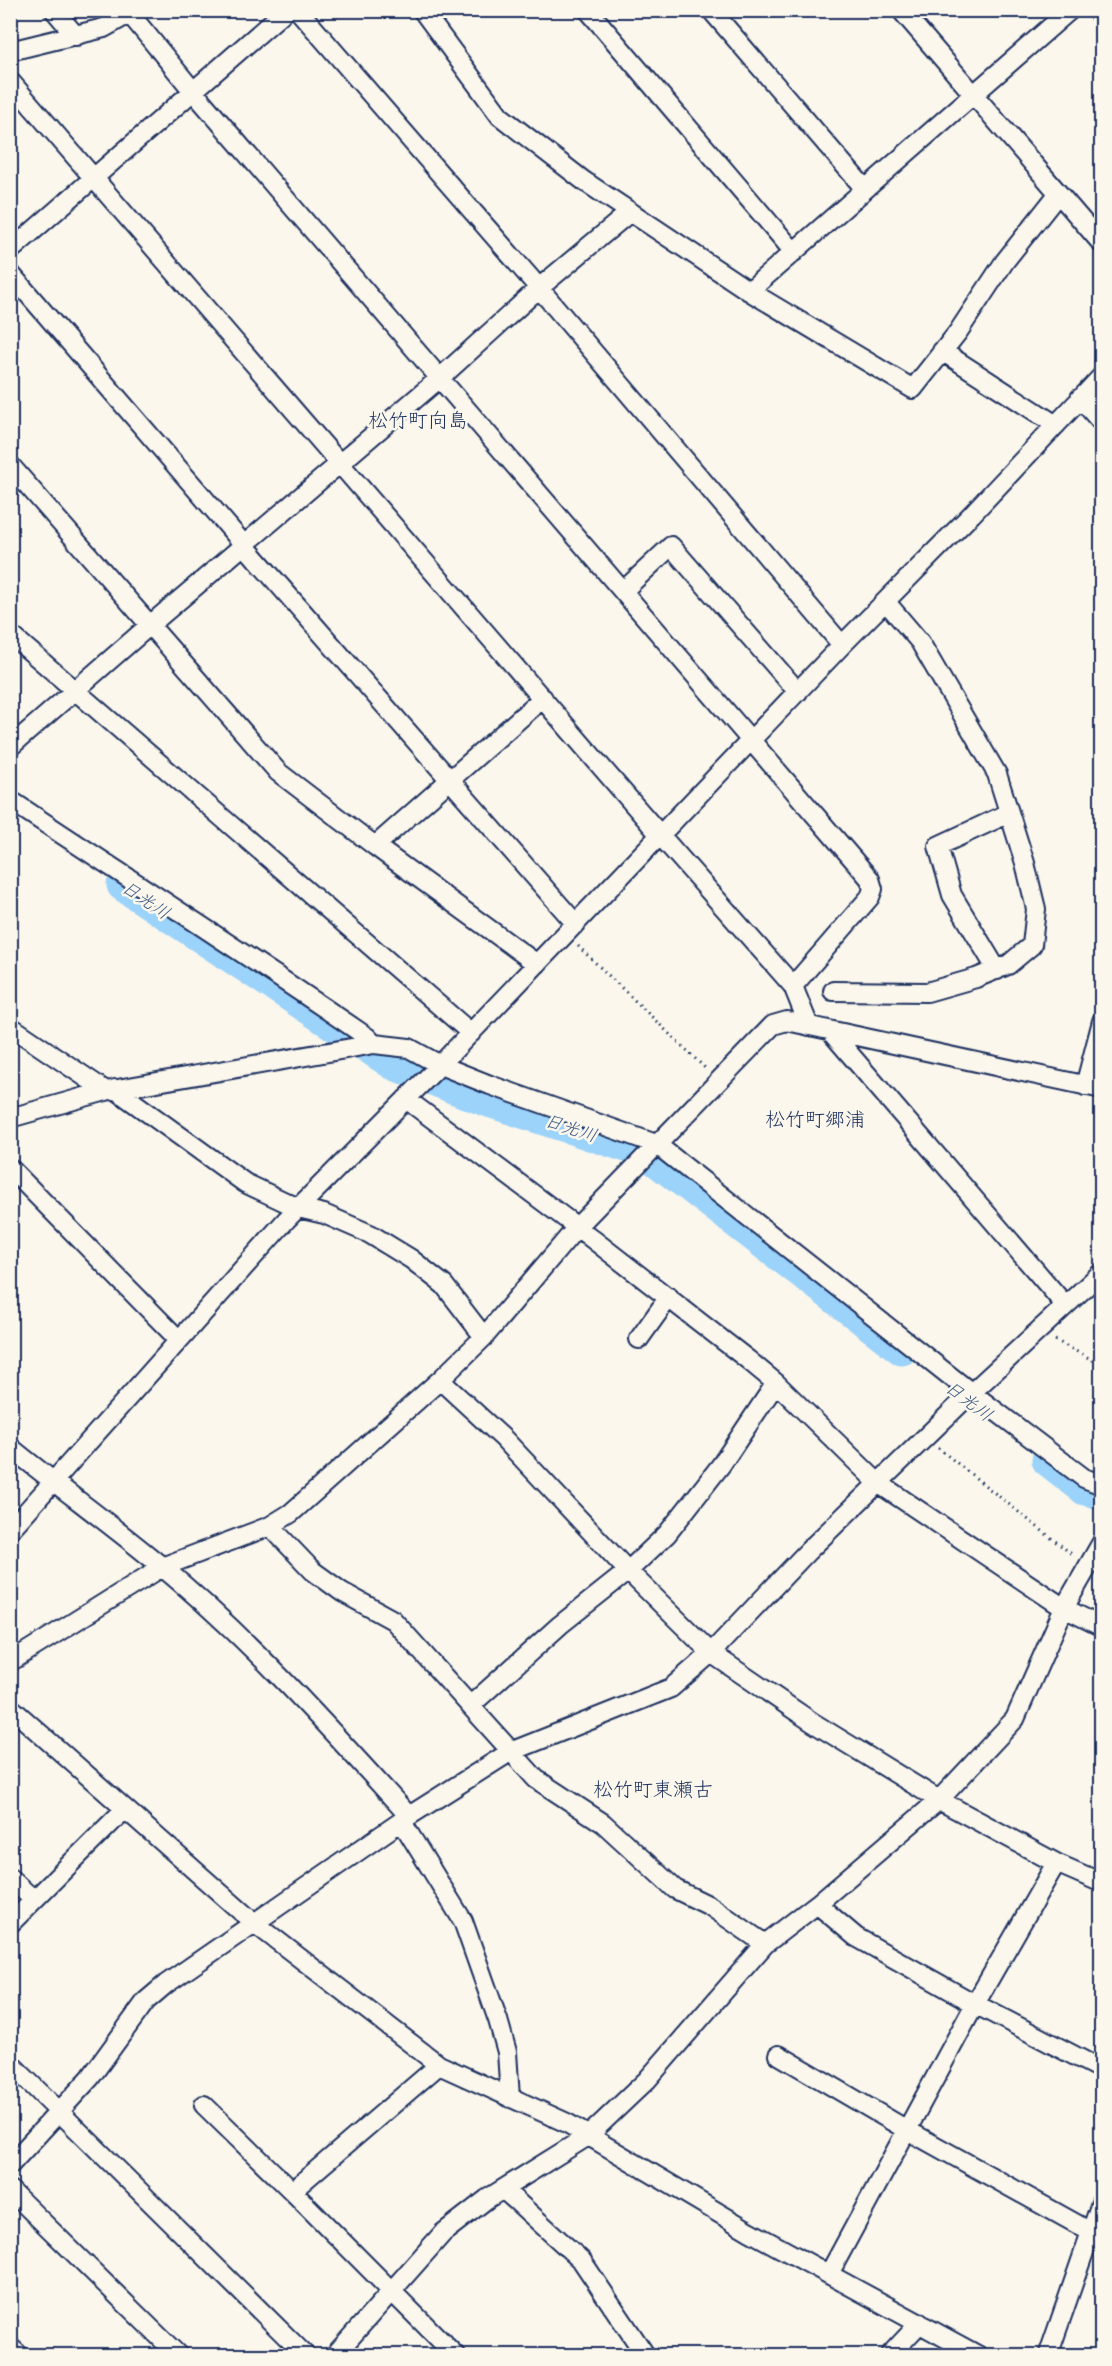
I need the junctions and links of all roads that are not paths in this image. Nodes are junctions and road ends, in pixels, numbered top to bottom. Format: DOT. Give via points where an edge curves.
graph roads {
  1 [pos="54,10"];
  2 [pos="286,10"];
  3 [pos="298,10"];
  4 [pos="422,10"];
  5 [pos="588,10"];
  6 [pos="711,10"];
  7 [pos="901,10"];
  8 [pos="1070,10"];
  9 [pos="1096,10"];
  10 [pos="133,12"];
  11 [pos="1101,16"];
  12 [pos="76,36"];
  13 [pos="10,51"];
  14 [pos="10,81"];
  15 [pos="193,91"];
  16 [pos="973,95"];
  17 [pos="94,178"];
  18 [pos="865,189"];
  19 [pos="1058,194"];
  20 [pos="630,212"];
  21 [pos="1101,244"];
  22 [pos="10,251"];
  23 [pos="794,252"];
  24 [pos="10,273"];
  25 [pos="539,288"];
  26 [pos="749,291"];
  27 [pos="942,351"];
  28 [pos="1101,376"];
  29 [pos="440,378"];
  30 [pos="1080,398"];
  31 [pos="1101,423"];
  32 [pos="1056,425"];
  33 [pos="340,463"];
  34 [pos="10,465"];
  35 [pos="245,546"];
  36 [pos="623,591"];
  37 [pos="886,602"];
  38 [pos="150,625"];
  39 [pos="10,634"];
  40 [pos="842,645"];
  41 [pos="75,691"];
  42 [pos="798,692"];
  43 [pos="543,698"];
  44 [pos="752,740"];
  45 [pos="10,747"];
  46 [pos="450,780"];
  47 [pos="10,800"];
  48 [pos="1010,813"];
  49 [pos="660,835"];
  50 [pos="375,846"];
  51 [pos="571,929"];
  52 [pos="537,964"];
  53 [pos="997,970"];
  54 [pos="793,986"];
  55 [pos="833,991"];
  56 [pos="1101,1022"];
  57 [pos="10,1026"];
  58 [pos="809,1026"];
  59 [pos="830,1031"];
  60 [pos="471,1033"];
  61 [pos="368,1045"];
  62 [pos="433,1073"];
  63 [pos="1093,1088"];
  64 [pos="110,1090"];
  65 [pos="406,1099"];
  66 [pos="10,1118"];
  67 [pos="650,1151"];
  68 [pos="10,1168"];
  69 [pos="298,1208"];
  70 [pos="577,1227"];
  71 [pos="1101,1272"];
  72 [pos="669,1297"];
  73 [pos="1065,1305"];
  74 [pos="484,1337"];
  75 [pos="639,1339"];
  76 [pos="179,1340"];
  77 [pos="440,1380"];
  78 [pos="776,1383"];
  79 [pos="968,1396"];
  80 [pos="10,1447"];
  81 [pos="53,1482"];
  82 [pos="878,1483"];
  83 [pos="1101,1485"];
  84 [pos="270,1526"];
  85 [pos="10,1530"];
  86 [pos="1101,1542"];
  87 [pos="162,1567"];
  88 [pos="628,1571"];
  89 [pos="1064,1608"];
  90 [pos="1101,1627"];
  91 [pos="711,1653"];
  92 [pos="10,1662"];
  93 [pos="471,1704"];
  94 [pos="10,1707"];
  95 [pos="510,1752"];
  96 [pos="939,1800"];
  97 [pos="125,1809"];
  98 [pos="406,1819"];
  99 [pos="1056,1863"];
  100 [pos="10,1878"];
  101 [pos="1101,1883"];
  102 [pos="34,1900"];
  103 [pos="817,1904"];
  104 [pos="253,1922"];
  105 [pos="10,1924"];
  106 [pos="765,1944"];
  107 [pos="975,2004"];
  108 [pos="779,2055"];
  109 [pos="10,2063"];
  110 [pos="439,2065"];
  111 [pos="1101,2070"];
  112 [pos="510,2098"];
  113 [pos="204,2105"];
  114 [pos="58,2113"];
  115 [pos="907,2130"];
  116 [pos="588,2136"];
  117 [pos="10,2165"];
  118 [pos="503,2189"];
  119 [pos="10,2190"];
  120 [pos="292,2191"];
  121 [pos="1101,2200"];
  122 [pos="1090,2232"];
  123 [pos="829,2274"];
  124 [pos="391,2292"];
  125 [pos="920,2323"];
  126 [pos="10,2347"];
  127 [pos="20,2355"];
  128 [pos="179,2355"];
  129 [pos="306,2355"];
  130 [pos="334,2355"];
  131 [pos="456,2355"];
  132 [pos="646,2355"];
  133 [pos="889,2355"];
  134 [pos="979,2355"];
  135 [pos="1048,2355"];
  1 -- 12 [label="street"];
  2 -- 15 [label="street"];
  3 -- 25 [label="street"];
  4 -- 20 [label="street" via="500,116"];
  5 -- 23 [label="street"];
  6 -- 18 [label="street"];
  7 -- 16 [label="street"];
  8 -- 16 [label="street"];
  9 -- 11 [label="street"];
  10 -- 12 [label="street" via="104,28"];
  10 -- 15 [label="street"];
  12 -- 13 [label="street"];
  14 -- 17 [label="street"];
  15 -- 17 [label="street"];
  15 -- 29 [label="street"];
  16 -- 18 [label="street"];
  16 -- 19 [label="street"];
  17 -- 22 [label="street"];
  17 -- 33 [label="street"];
  18 -- 23 [label="street"];
  19 -- 21 [label="street"];
  19 -- 27 [label="street"];
  20 -- 25 [label="street"];
  20 -- 26 [label="street"];
  23 -- 26 [label="street"];
  24 -- 35 [label="street"];
  25 -- 29 [label="street"];
  25 -- 40 [label="street"];
  26 -- 27 [label="street" via="913,389"];
  27 -- 32 [label="street"];
  28 -- 30 [label="street"];
  29 -- 33 [label="street"];
  29 -- 36 [label="street"];
  30 -- 31 [label="street"];
  30 -- 32 [label="street"];
  32 -- 37 [label="street"];
  33 -- 35 [label="street"];
  33 -- 43 [label="street"];
  34 -- 38 [label="street"];
  35 -- 38 [label="street"];
  35 -- 46 [label="street"];
  36 -- 42 [label="street" via="671,546"];
  36 -- 44 [label="street"];
  37 -- 40 [label="street"];
  37 -- 48 [label="street" via="920,642 958,704 997,774"];
  38 -- 41 [label="street"];
  38 -- 50 [label="street" via="278,772"];
  39 -- 41 [label="street"];
  40 -- 42 [label="street"];
  41 -- 45 [label="street"];
  41 -- 60 [label="street"];
  42 -- 44 [label="street"];
  43 -- 46 [label="street"];
  43 -- 49 [label="street"];
  44 -- 49 [label="street"];
  44 -- 54 [label="street" via="870,879 873,889"];
  46 -- 50 [label="street"];
  46 -- 51 [label="street"];
  47 -- 61 [label="street" via="286,981 366,1037"];
  48 -- 53 [label="street" via="1036,909 1032,945"];
  48 -- 53 [label="street" via="938,846 952,895"];
  49 -- 51 [label="street"];
  49 -- 54 [label="street"];
  50 -- 52 [label="street"];
  51 -- 52 [label="street"];
  52 -- 60 [label="street"];
  53 -- 55 [label="street" via="927,992"];
  54 -- 58 [label="street"];
  56 -- 63 [label="street"];
  57 -- 64 [label="street"];
  58 -- 59 [label="street"];
  58 -- 67 [label="street" via="787,1021 773,1025"];
  59 -- 63 [label="street"];
  59 -- 73 [label="street"];
  60 -- 62 [label="street"];
  61 -- 62 [label="street" via="409,1048"];
  61 -- 64 [label="street"];
  62 -- 65 [label="street"];
  62 -- 67 [label="street"];
  64 -- 66 [label="street"];
  64 -- 69 [label="street" via="245,1183"];
  65 -- 69 [label="street"];
  65 -- 70 [label="street"];
  67 -- 70 [label="street"];
  67 -- 79 [label="street"];
  68 -- 76 [label="street"];
  69 -- 74 [label="street" via="324,1214 370,1234 411,1259 444,1286"];
  69 -- 76 [label="street"];
  70 -- 72 [label="street"];
  70 -- 74 [label="street"];
  71 -- 73 [label="street"];
  72 -- 75 [label="street"];
  72 -- 78 [label="street"];
  73 -- 79 [label="street"];
  74 -- 77 [label="street"];
  76 -- 81 [label="street"];
  77 -- 84 [label="street" via="291,1514"];
  77 -- 88 [label="street" via="504,1439"];
  78 -- 82 [label="street"];
  78 -- 88 [label="street" via="721,1465 667,1534"];
  79 -- 82 [label="street"];
  79 -- 83 [label="street" via="1084,1478"];
  80 -- 81 [label="street"];
  81 -- 85 [label="street"];
  81 -- 87 [label="street"];
  82 -- 89 [label="street"];
  82 -- 91 [label="street"];
  84 -- 87 [label="street"];
  84 -- 93 [label="street" via="313,1571 393,1620"];
  86 -- 89 [label="street"];
  87 -- 92 [label="street"];
  87 -- 98 [label="street" via="305,1702"];
  88 -- 91 [label="street"];
  88 -- 93 [label="street" via="560,1624"];
  89 -- 90 [label="street"];
  89 -- 96 [label="street" via="1015,1719"];
  91 -- 95 [label="street" via="671,1688"];
  91 -- 96 [label="street"];
  93 -- 95 [label="street"];
  94 -- 97 [label="street"];
  95 -- 98 [label="street"];
  95 -- 106 [label="street" via="536,1779 603,1823 675,1889 710,1906"];
  96 -- 99 [label="street"];
  96 -- 103 [label="street"];
  97 -- 102 [label="street"];
  97 -- 104 [label="street"];
  98 -- 104 [label="street"];
  98 -- 112 [label="street" via="463,1921 507,2052"];
  99 -- 101 [label="street"];
  99 -- 107 [label="street"];
  100 -- 102 [label="street"];
  102 -- 105 [label="street"];
  103 -- 106 [label="street"];
  103 -- 107 [label="street" via="856,1937"];
  104 -- 110 [label="street"];
  104 -- 114 [label="street" via="146,2001 90,2078"];
  106 -- 116 [label="street" via="647,2080"];
  107 -- 111 [label="street"];
  107 -- 115 [label="street"];
  108 -- 115 [label="street"];
  109 -- 114 [label="street"];
  110 -- 112 [label="street"];
  110 -- 120 [label="street"];
  112 -- 116 [label="street"];
  113 -- 120 [label="street"];
  114 -- 117 [label="street"];
  114 -- 129 [label="street"];
  115 -- 122 [label="street"];
  115 -- 123 [label="street"];
  116 -- 118 [label="street"];
  116 -- 123 [label="street"];
  118 -- 124 [label="street" via="442,2233"];
  118 -- 132 [label="street" via="582,2261"];
  119 -- 128 [label="street"];
  120 -- 124 [label="street"];
  121 -- 122 [label="street"];
  122 -- 135 [label="street"];
  123 -- 125 [label="street"];
  124 -- 130 [label="street"];
  124 -- 131 [label="street"];
  125 -- 133 [label="street"];
  125 -- 134 [label="street"];
  126 -- 127 [label="street"];
}
